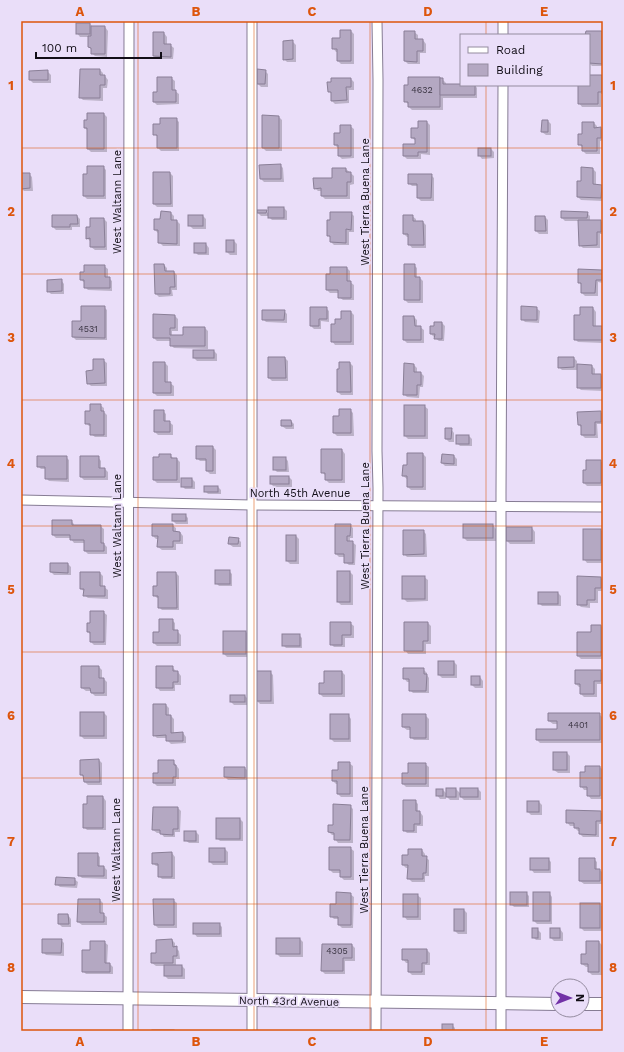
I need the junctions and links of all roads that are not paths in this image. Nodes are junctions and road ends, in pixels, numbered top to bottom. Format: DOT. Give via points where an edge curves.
graph roads {
  1 [pos="129,21"];
  2 [pos="252,21"];
  3 [pos="376,21"];
  4 [pos="503,21"];
  5 [pos="503,34"];
  6 [pos="503,86"];
  7 [pos="21,500"];
  8 [pos="129,501"];
  9 [pos="252,504"];
  10 [pos="378,505"];
  11 [pos="501,506"];
  12 [pos="603,507"];
  13 [pos="21,997"];
  14 [pos="128,999"];
  15 [pos="252,1000"];
  16 [pos="375,1002"];
  17 [pos="500,1004"];
  18 [pos="550,1004"];
  19 [pos="590,1004"];
  20 [pos="603,1004"];
  21 [pos="128,1031"];
  22 [pos="252,1031"];
  23 [pos="376,1031"];
  24 [pos="501,1031"];
  1 -- 8 [label="street, West Waltann Lane"];
  2 -- 9 [label="street"];
  3 -- 10 [label="street, West Tierra Buena Lane"];
  4 -- 5 [label="street"];
  6 -- 11 [label="street"];
  7 -- 8 [label="street, North 45th Avenue"];
  8 -- 9 [label="street, North 45th Avenue"];
  8 -- 14 [label="street, West Waltann Lane"];
  9 -- 10 [label="street, North 45th Avenue"];
  9 -- 15 [label="street"];
  10 -- 11 [label="street, North 45th Avenue"];
  10 -- 16 [label="street, West Tierra Buena Lane"];
  11 -- 12 [label="street, North 45th Avenue"];
  11 -- 17 [label="street"];
  13 -- 14 [label="main road, North 43rd Avenue"];
  14 -- 15 [label="main road, North 43rd Avenue"];
  14 -- 21 [label="street, West Waltann Lane"];
  15 -- 16 [label="main road, North 43rd Avenue"];
  15 -- 22 [label="street"];
  16 -- 17 [label="main road, North 43rd Avenue"];
  16 -- 23 [label="street, West Tierra Buena Lane"];
  17 -- 18 [label="main road, North 43rd Avenue"];
  17 -- 24 [label="street"];
  19 -- 20 [label="main road"];
}
